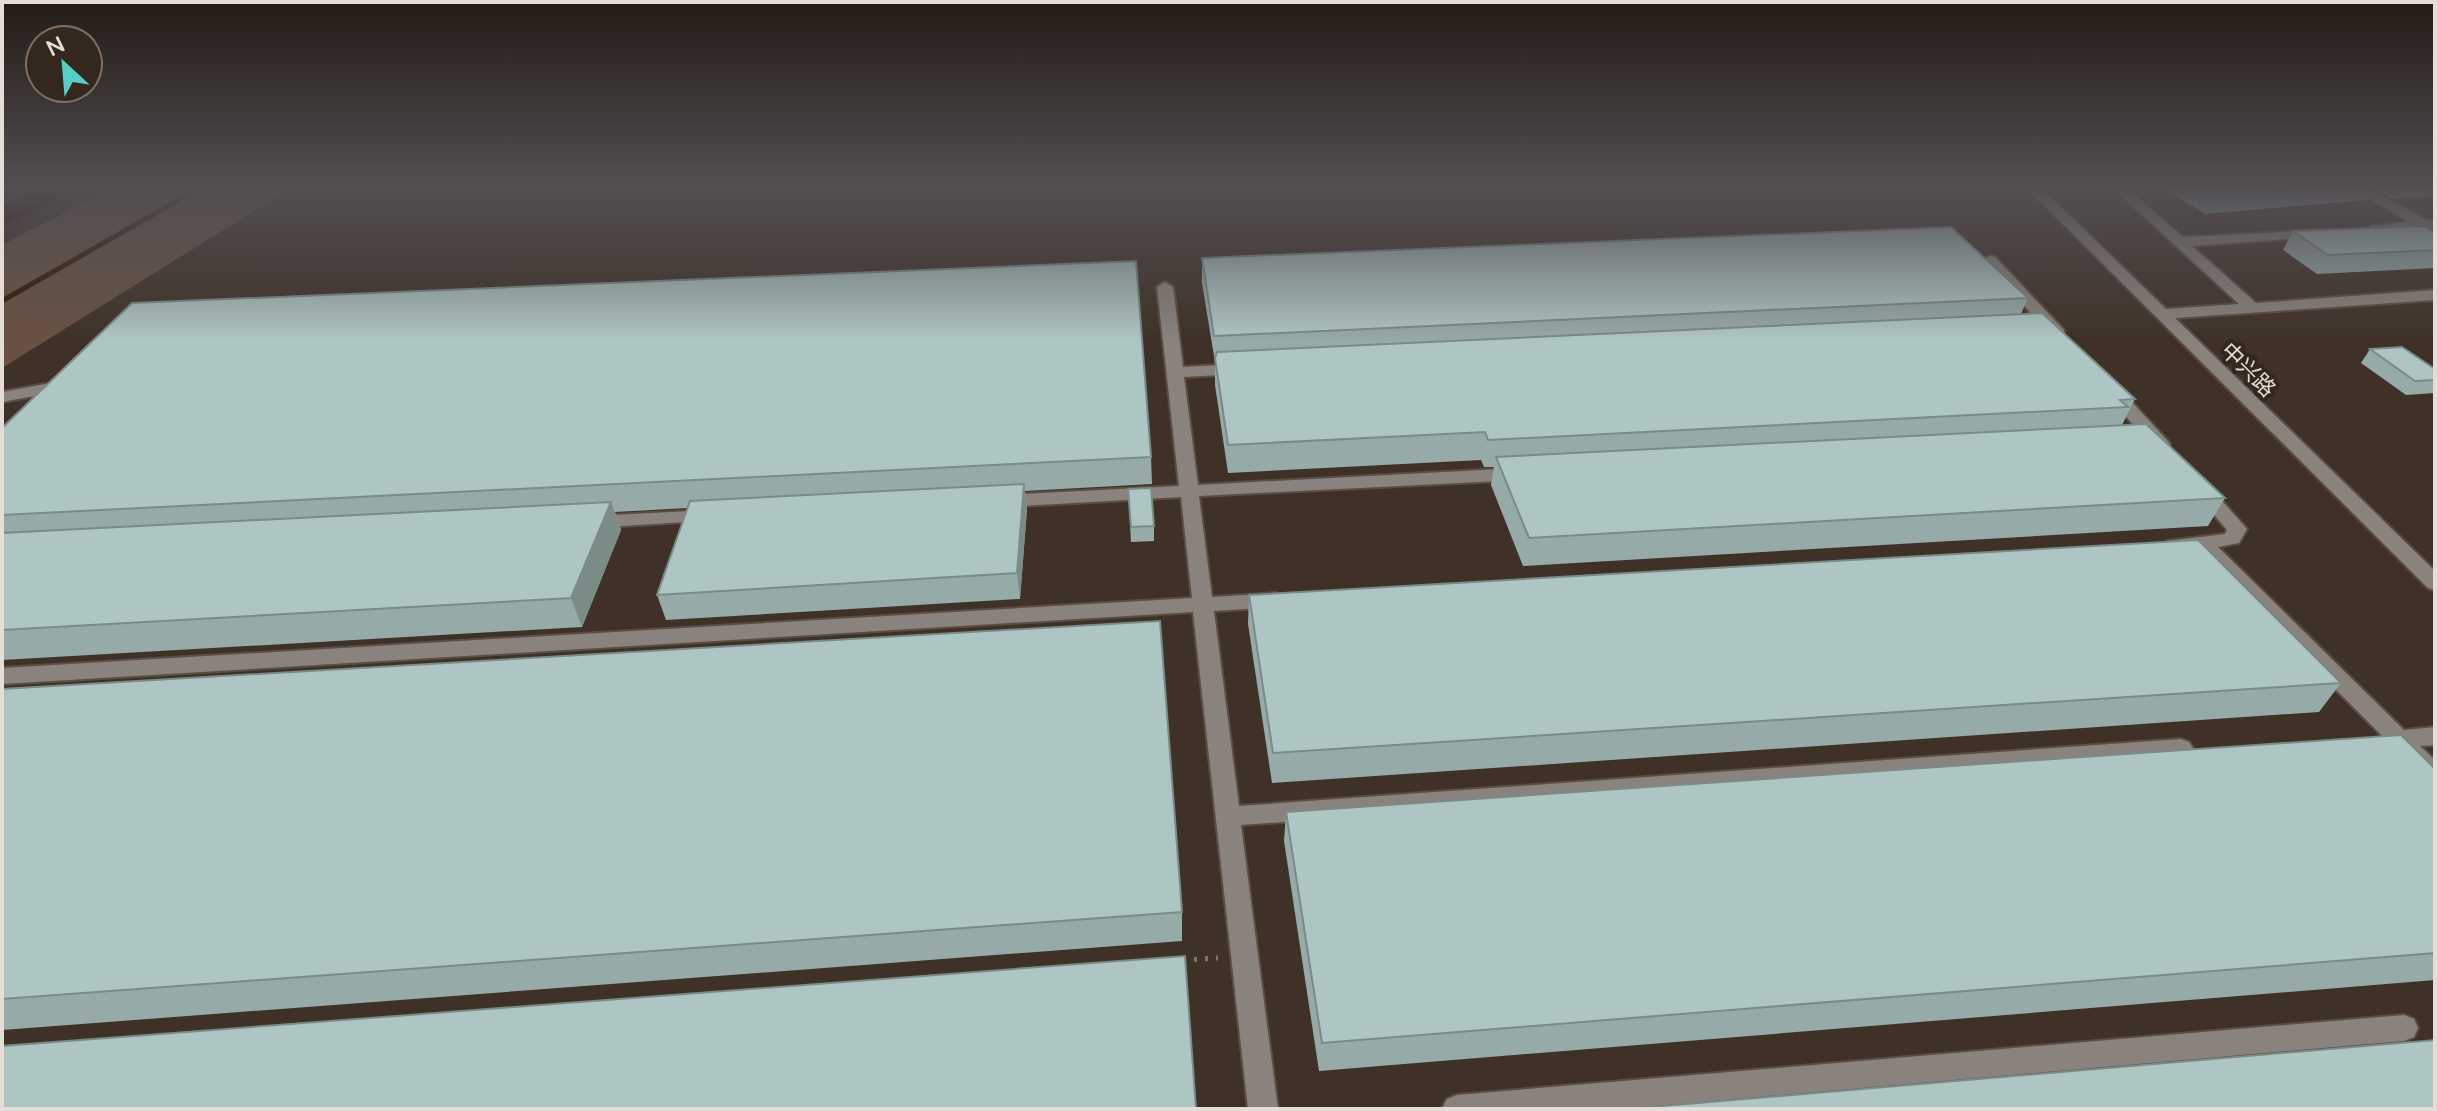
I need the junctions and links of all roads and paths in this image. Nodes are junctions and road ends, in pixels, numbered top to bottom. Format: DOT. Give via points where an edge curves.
graph roads {
  1 [pos="2085,238"];
  2 [pos="2175,238"];
  3 [pos="2244,238"];
  4 [pos="2180,242"];
  5 [pos="1990,260"];
  6 [pos="1165,287"];
  7 [pos="2435,295"];
  8 [pos="2253,308"];
  9 [pos="2162,314"];
  10 [pos="2076,352"];
  11 [pos="1254,369"];
  12 [pos="1175,372"];
  13 [pos="2096,374"];
  14 [pos="2,397"];
  15 [pos="24,410"];
  16 [pos="2159,441"];
  17 [pos="2127,442"];
  18 [pos="1539,473"];
  19 [pos="1189,491"];
  20 [pos="983,502"];
  21 [pos="730,515"];
  22 [pos="572,523"];
  23 [pos="2202,543"];
  24 [pos="2154,546"];
  25 [pos="2435,583"];
  26 [pos="1298,598"];
  27 [pos="1203,604"];
  28 [pos="2,676"];
  29 [pos="2435,736"];
  30 [pos="2399,739"];
  31 [pos="2181,748"];
  32 [pos="2435,775"];
  33 [pos="1228,816"];
  34 [pos="1245,956"];
  35 [pos="1181,961"];
  36 [pos="2404,1028"];
  37 [pos="1263,1109"];
  38 [pos="1457,1109"];
  1 -- 9 [label="street, 中兴路"];
  2 -- 4 [label="street"];
  3 -- 4 [label="street"];
  4 -- 8 [label="street"];
  5 -- 10 [label="street" via="2047,330"];
  6 -- 12 [label="street"];
  7 -- 8 [label="street"];
  8 -- 9 [label="street"];
  9 -- 25 [label="street, 中兴路"];
  11 -- 12 [label="street"];
  12 -- 19 [label="street"];
  13 -- 16 [label="street"];
  14 -- 15 [label="street" via="50,384"];
  16 -- 17 [label="street"];
  16 -- 23 [label="street" via="2237,529 2232,539"];
  18 -- 19 [label="street"];
  19 -- 20 [label="street"];
  19 -- 27 [label="street"];
  21 -- 22 [label="street"];
  23 -- 24 [label="street"];
  23 -- 30 [label="street"];
  26 -- 27 [label="street"];
  27 -- 28 [label="street"];
  27 -- 33 [label="street"];
  29 -- 30 [label="street"];
  30 -- 32 [label="street"];
  31 -- 33 [label="street"];
  33 -- 34 [label="street"];
  34 -- 35 [label="path"];
  34 -- 37 [label="street"];
  36 -- 38 [label="street"];
}
